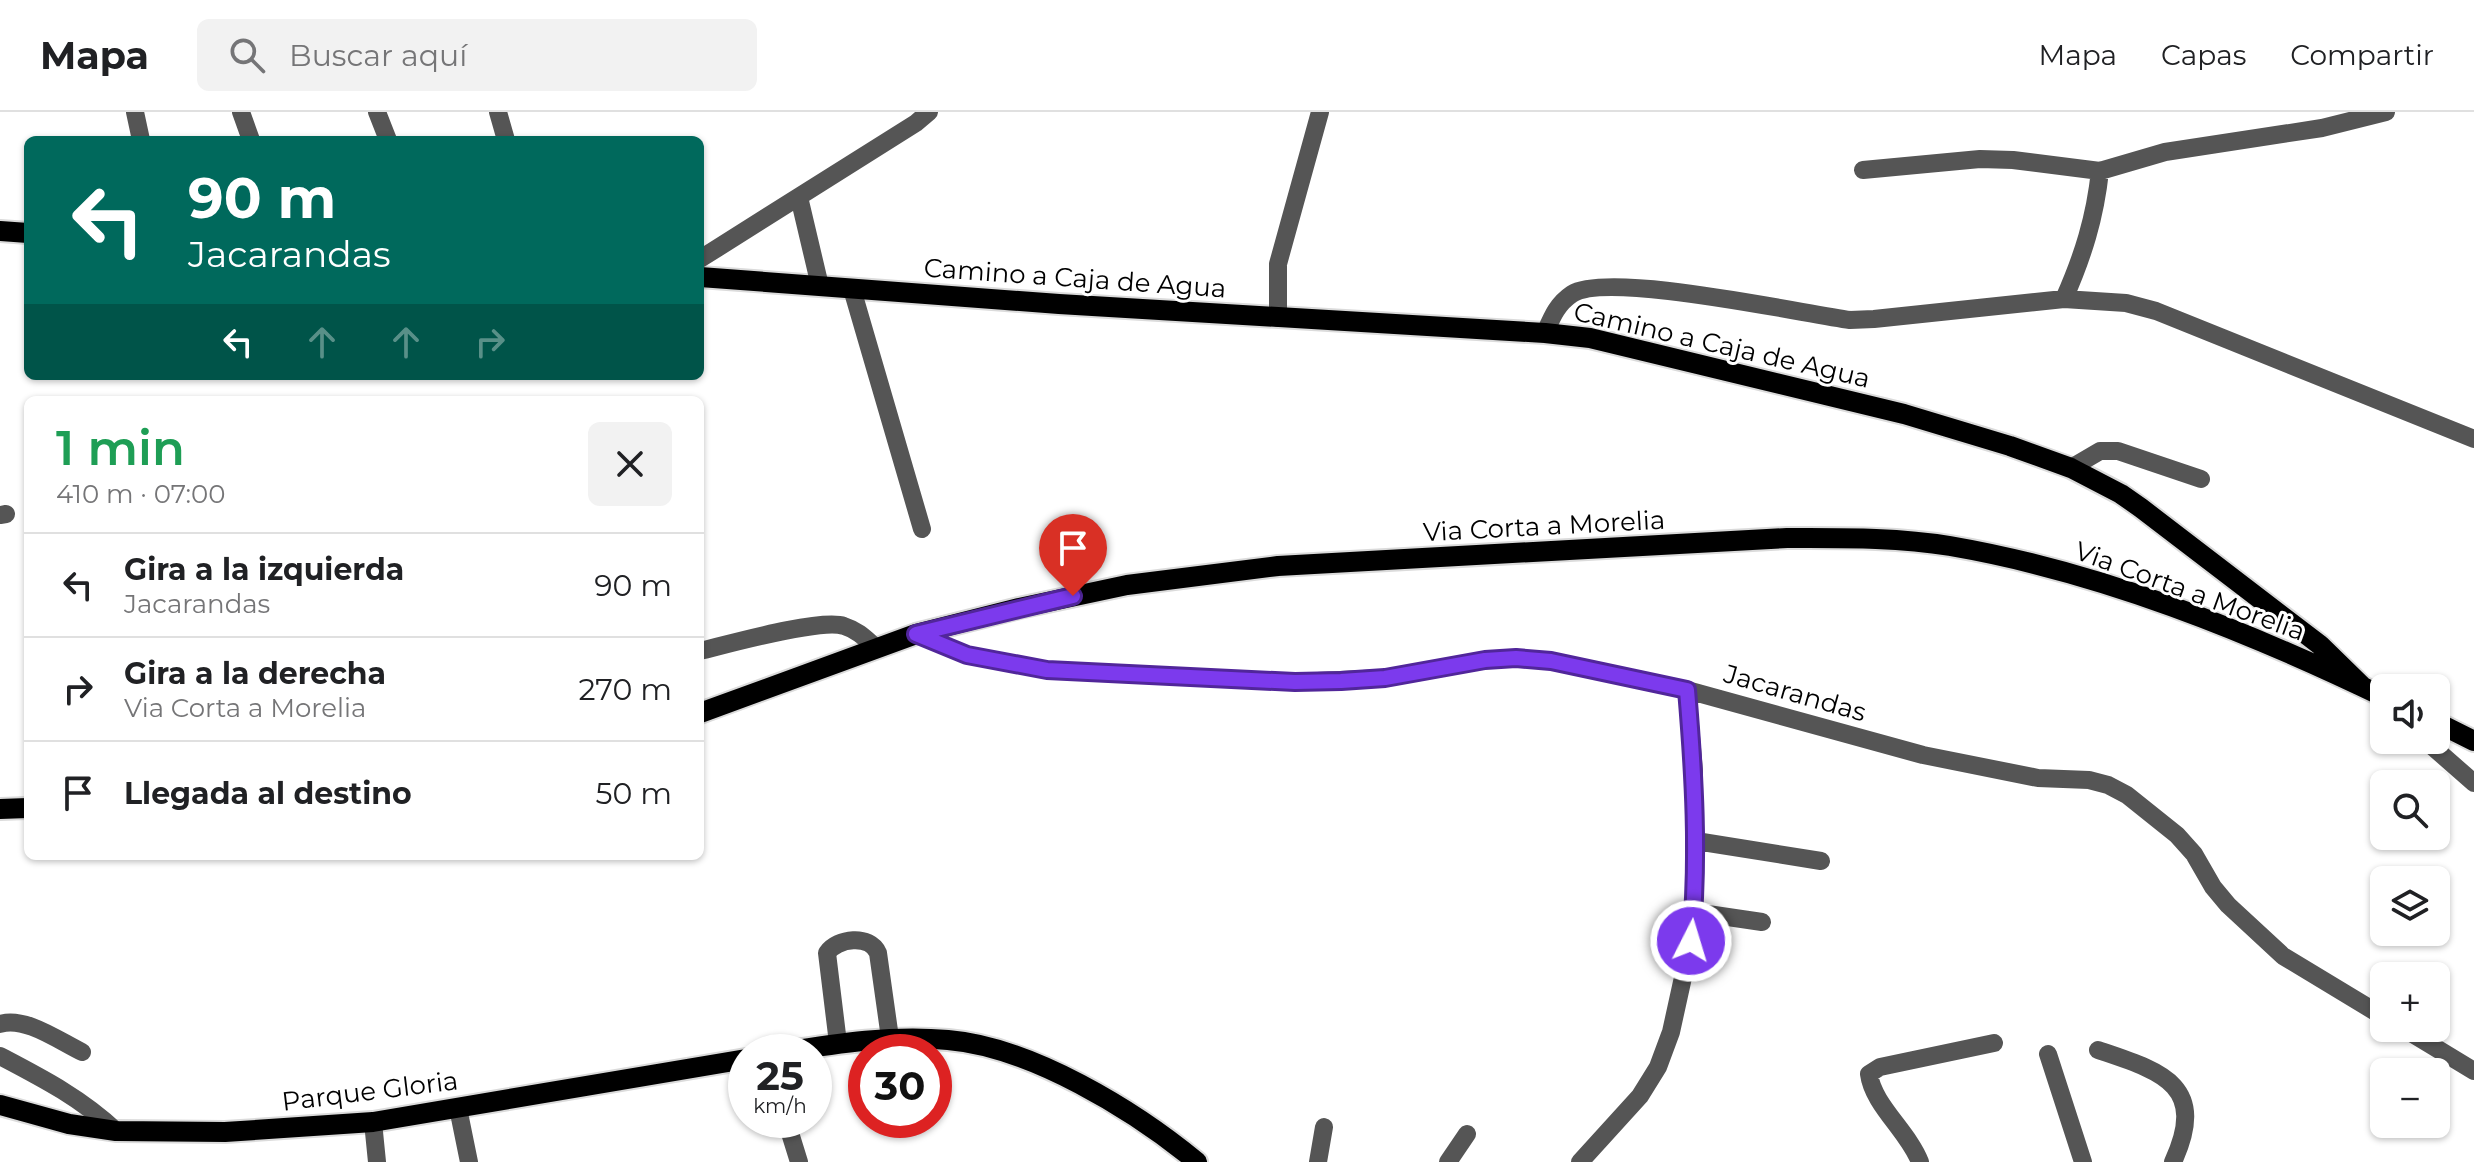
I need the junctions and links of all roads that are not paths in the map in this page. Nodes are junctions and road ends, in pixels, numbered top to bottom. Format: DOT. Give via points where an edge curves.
graph roads {
  1 [pos="135,112"];
  2 [pos="241,112"];
  3 [pos="377,112"];
  4 [pos="498,112"];
  5 [pos="929,112"];
  6 [pos="1320,112"];
  7 [pos="2386,112"];
  8 [pos="140,136"];
  9 [pos="250,136"];
  10 [pos="386,136"];
  11 [pos="505,136"];
  12 [pos="1863,170"];
  13 [pos="2100,171"];
  14 [pos="799,197"];
  15 [pos="0,231"];
  16 [pos="24,233"];
  17 [pos="704,256"];
  18 [pos="704,277"];
  19 [pos="820,286"];
  20 [pos="852,289"];
  21 [pos="2064,299"];
  22 [pos="1278,318"];
  23 [pos="1545,333"];
  24 [pos="2474,439"];
  25 [pos="2071,468"];
  26 [pos="2201,479"];
  27 [pos="922,529"];
  28 [pos="916,634"];
  29 [pos="875,647"];
  30 [pos="704,650"];
  31 [pos="2363,687"];
  32 [pos="1687,690"];
  33 [pos="2370,690"];
  34 [pos="2370,693"];
  35 [pos="704,711"];
  36 [pos="2450,729"];
  37 [pos="2474,741"];
  38 [pos="2441,754"];
  39 [pos="2474,783"];
  40 [pos="24,808"];
  41 [pos="0,809"];
  42 [pos="1696,841"];
  43 [pos="1821,861"];
  44 [pos="1694,912"];
  45 [pos="1762,922"];
  46 [pos="2370,1009"];
  47 [pos="0,1024"];
  48 [pos="889,1034"];
  49 [pos="952,1040"];
  50 [pos="848,1042"];
  51 [pos="2426,1042"];
  52 [pos="838,1043"];
  53 [pos="1994,1043"];
  54 [pos="832,1044"];
  55 [pos="2098,1050"];
  56 [pos="82,1052"];
  57 [pos="2048,1054"];
  58 [pos="0,1056"];
  59 [pos="728,1062"];
  60 [pos="2474,1071"];
  61 [pos="0,1105"];
  62 [pos="458,1108"];
  63 [pos="373,1122"];
  64 [pos="1324,1127"];
  65 [pos="116,1131"];
  66 [pos="1467,1134"];
  67 [pos="792,1138"];
  68 [pos="377,1162"];
  69 [pos="469,1162"];
  70 [pos="799,1162"];
  71 [pos="1197,1162"];
  72 [pos="1318,1162"];
  73 [pos="1448,1162"];
  74 [pos="1580,1162"];
  75 [pos="1920,1162"];
  76 [pos="2083,1162"];
  77 [pos="2173,1162"];
  1 -- 8 [label="street"];
  2 -- 9 [label="street"];
  3 -- 10 [label="street"];
  4 -- 11 [label="street"];
  5 -- 14 [label="street"];
  6 -- 22 [label="street" via="1278,264"];
  7 -- 13 [label="street" via="2322,128 2165,152"];
  12 -- 13 [label="street" via="1980,159"];
  13 -- 21 [label="street" via="2083,257"];
  14 -- 17 [label="street"];
  14 -- 19 [label="street"];
  15 -- 16 [label="main road"];
  18 -- 19 [label="main road, Camino a Caja de Agua"];
  19 -- 20 [label="main road, Camino a Caja de Agua"];
  20 -- 22 [label="main road, Camino a Caja de Agua"];
  20 -- 27 [label="street"];
  21 -- 23 [label="street" via="1850,320 1649,288 1601,287 1575,292 1557,306"];
  21 -- 24 [label="street" via="2126,303 2156,311"];
  22 -- 23 [label="main road, Camino a Caja de Agua"];
  23 -- 25 [label="main road, Camino a Caja de Agua" via="1590,338 1904,414"];
  25 -- 26 [label="street" via="2100,451 2118,451"];
  25 -- 31 [label="main road, Camino a Caja de Agua" via="2141,508 2320,645"];
  28 -- 29 [label="main road, Via Corta a Morelia"];
  28 -- 31 [label="main road, Via Corta a Morelia" via="1111,588 1202,574 1755,540 1869,538 1964,549 2109,586 2190,613"];
  28 -- 32 [label="street, Jacarandas" via="967,655 1047,670 1341,681 1516,658"];
  29 -- 30 [label="street" via="841,625 818,625"];
  29 -- 35 [label="main road, Via Corta a Morelia"];
  31 -- 33 [label="main road, Via Corta a Morelia"];
  31 -- 34 [label="street"];
  32 -- 42 [label="street"];
  32 -- 46 [label="street, Jacarandas" via="1923,755 2038,778 2108,785 2177,835 2228,905 2283,956"];
  36 -- 37 [label="main road"];
  38 -- 39 [label="street"];
  40 -- 41 [label="main road"];
  42 -- 43 [label="street"];
  42 -- 44 [label="street"];
  44 -- 45 [label="street"];
  44 -- 74 [label="street" via="1671,1032 1658,1067 1640,1096"];
  47 -- 56 [label="street" via="24,1024"];
  48 -- 52 [label="street" via="875,946 861,940 838,943 827,953"];
  49 -- 71 [label="main road" via="1013,1055 1069,1079 1132,1114"];
  50 -- 52 [label="main road"];
  51 -- 60 [label="street"];
  52 -- 54 [label="main road"];
  53 -- 75 [label="street" via="1880,1067 1869,1074 1871,1089"];
  55 -- 77 [label="street" via="2172,1082 2183,1099 2185,1123"];
  57 -- 76 [label="street"];
  58 -- 65 [label="street" via="66,1090"];
  59 -- 62 [label="main road, Parque Gloria"];
  61 -- 65 [label="main road, Parque Gloria"];
  62 -- 63 [label="main road, Parque Gloria"];
  62 -- 69 [label="street"];
  63 -- 65 [label="main road, Parque Gloria" via="225,1132"];
  63 -- 68 [label="street"];
  64 -- 72 [label="street"];
  66 -- 73 [label="street"];
  67 -- 70 [label="street"];
}
